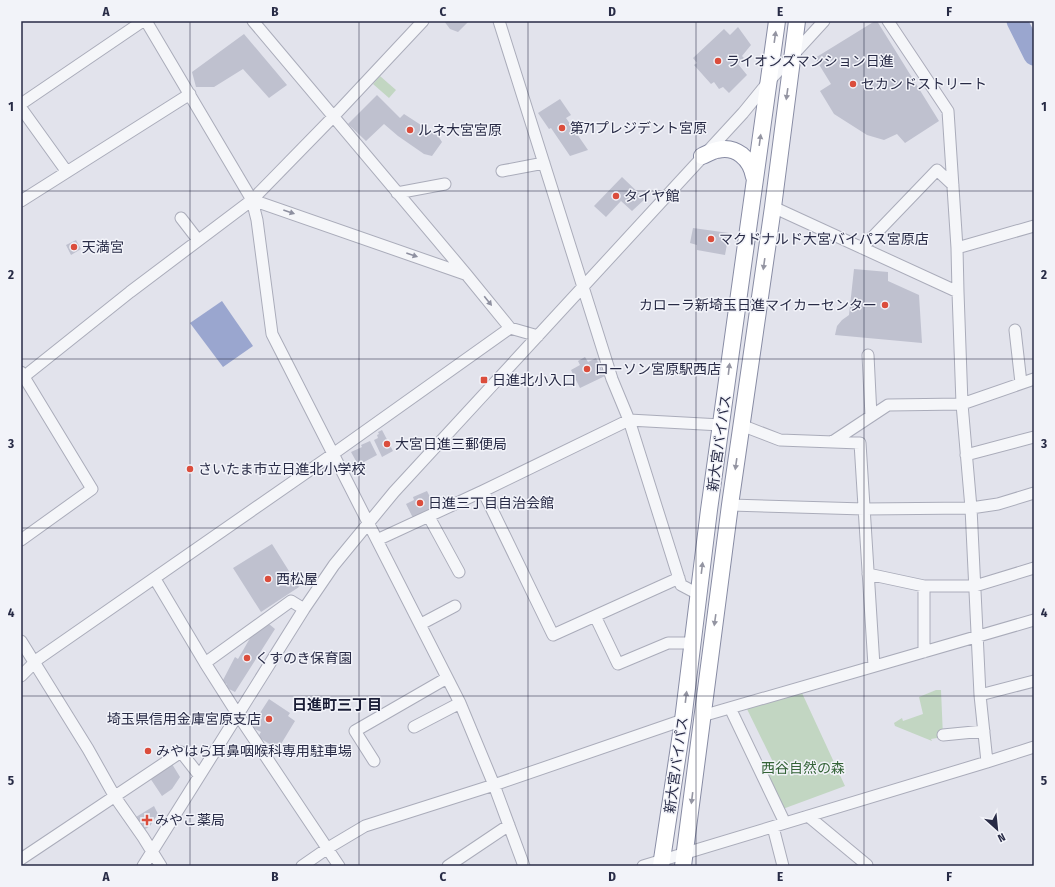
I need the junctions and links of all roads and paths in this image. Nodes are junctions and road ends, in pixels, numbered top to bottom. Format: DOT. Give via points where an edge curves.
graph roads {
  1 [pos="143,21"];
  2 [pos="146,21"];
  3 [pos="252,21"];
  4 [pos="423,21"];
  5 [pos="499,21"];
  6 [pos="777,21"];
  7 [pos="797,21"];
  8 [pos="824,21"];
  9 [pos="888,21"];
  10 [pos="793,55"];
  11 [pos="769,81"];
  12 [pos="190,94"];
  13 [pos="21,104"];
  14 [pos="333,117"];
  15 [pos="702,156"];
  16 [pos="544,163"];
  17 [pos="67,172"];
  18 [pos="502,172"];
  19 [pos="754,178"];
  20 [pos="445,184"];
  21 [pos="953,185"];
  22 [pos="397,193"];
  23 [pos="252,200"];
  24 [pos="21,201"];
  25 [pos="773,207"];
  26 [pos="181,218"];
  27 [pos="1034,226"];
  28 [pos="198,240"];
  29 [pos="862,248"];
  30 [pos="957,248"];
  31 [pos="466,274"];
  32 [pos="582,287"];
  33 [pos="958,292"];
  34 [pos="510,328"];
  35 [pos="1015,330"];
  36 [pos="538,336"];
  37 [pos="868,355"];
  38 [pos="22,376"];
  39 [pos="1034,379"];
  40 [pos="1021,383"];
  41 [pos="962,404"];
  42 [pos="871,416"];
  43 [pos="629,420"];
  44 [pos="722,425"];
  45 [pos="741,425"];
  46 [pos="1034,437"];
  47 [pos="832,442"];
  48 [pos="333,454"];
  49 [pos="966,455"];
  50 [pos="483,491"];
  51 [pos="1034,493"];
  52 [pos="730,505"];
  53 [pos="971,508"];
  54 [pos="864,510"];
  55 [pos="429,517"];
  56 [pos="368,522"];
  57 [pos="21,540"];
  58 [pos="377,540"];
  59 [pos="1034,568"];
  60 [pos="459,572"];
  61 [pos="868,574"];
  62 [pos="679,578"];
  63 [pos="155,579"];
  64 [pos="924,586"];
  65 [pos="975,586"];
  66 [pos="698,594"];
  67 [pos="455,606"];
  68 [pos="304,609"];
  69 [pos="595,616"];
  70 [pos="1034,620"];
  71 [pos="420,624"];
  72 [pos="978,636"];
  73 [pos="21,642"];
  74 [pos="692,643"];
  75 [pos="924,652"];
  76 [pos="35,663"];
  77 [pos="205,663"];
  78 [pos="874,666"];
  79 [pos="21,676"];
  80 [pos="447,678"];
  81 [pos="1034,681"];
  82 [pos="980,695"];
  83 [pos="460,703"];
  84 [pos="730,708"];
  85 [pos="238,715"];
  86 [pos="702,716"];
  87 [pos="683,720"];
  88 [pos="414,727"];
  89 [pos="984,732"];
  90 [pos="943,735"];
  91 [pos="1034,747"];
  92 [pos="374,761"];
  93 [pos="987,762"];
  94 [pos="199,775"];
  95 [pos="494,785"];
  96 [pos="115,797"];
  97 [pos="808,816"];
  98 [pos="786,823"];
  99 [pos="509,825"];
  100 [pos="773,827"];
  101 [pos="328,848"];
  102 [pos="152,852"];
  103 [pos="21,859"];
  104 [pos="684,860"];
  105 [pos="661,863"];
  106 [pos="867,865"];
  107 [pos="143,866"];
  108 [pos="162,866"];
  109 [pos="302,866"];
  110 [pos="339,866"];
  111 [pos="448,866"];
  112 [pos="524,866"];
  113 [pos="643,866"];
  114 [pos="783,866"];
  1 -- 13 [label="street"];
  2 -- 12 [label="street"];
  3 -- 14 [label="street"];
  4 -- 14 [label="street"];
  5 -- 16 [label="street"];
  11 -- 6 [label="highway, 新大宮バイパス, one-way"];
  7 -- 10 [label="highway, 新大宮バイパス"];
  8 -- 10 [label="street"];
  9 -- 21 [label="street" via="948,111"];
  10 -- 11 [label="street"];
  10 -- 25 [label="highway, 新大宮バイパス, one-way"];
  11 -- 15 [label="street"];
  19 -- 11 [label="highway, 新大宮バイパス, one-way"];
  12 -- 17 [label="street"];
  12 -- 23 [label="street"];
  13 -- 17 [label="street"];
  14 -- 22 [label="street"];
  14 -- 23 [label="street"];
  15 -- 19 [label="highway" via="719,149 740,152 750,163"];
  15 -- 32 [label="street"];
  16 -- 18 [label="street"];
  16 -- 32 [label="street"];
  17 -- 24 [label="street"];
  44 -- 19 [label="highway, 新大宮バイパス, one-way"];
  20 -- 22 [label="street"];
  21 -- 29 [label="street" via="937,170"];
  21 -- 30 [label="street"];
  22 -- 31 [label="street"];
  23 -- 28 [label="street"];
  23 -- 31 [label="street, one-way"];
  23 -- 48 [label="street" via="272,334"];
  25 -- 29 [label="street"];
  25 -- 45 [label="highway, 新大宮バイパス, one-way"];
  26 -- 28 [label="street"];
  27 -- 30 [label="street"];
  28 -- 38 [label="street"];
  29 -- 33 [label="street"];
  30 -- 33 [label="street"];
  31 -- 34 [label="street, one-way"];
  32 -- 36 [label="street"];
  32 -- 43 [label="street" via="612,379"];
  33 -- 41 [label="street"];
  34 -- 36 [label="street"];
  34 -- 48 [label="street"];
  35 -- 40 [label="street"];
  36 -- 56 [label="street"];
  37 -- 42 [label="street"];
  38 -- 57 [label="street" via="92,489"];
  39 -- 40 [label="street"];
  40 -- 41 [label="street"];
  41 -- 42 [label="street" via="888,405"];
  41 -- 49 [label="street"];
  42 -- 47 [label="street"];
  43 -- 44 [label="street"];
  43 -- 50 [label="street"];
  43 -- 62 [label="street"];
  66 -- 44 [label="highway, 新大宮バイパス, one-way"];
  45 -- 47 [label="street" via="780,440"];
  45 -- 52 [label="highway, 新大宮バイパス, one-way"];
  46 -- 49 [label="street"];
  47 -- 54 [label="street" via="860,443"];
  48 -- 56 [label="street"];
  48 -- 63 [label="street"];
  49 -- 53 [label="street"];
  50 -- 55 [label="street"];
  50 -- 69 [label="street" via="553,635"];
  51 -- 53 [label="street" via="998,504"];
  52 -- 54 [label="street"];
  52 -- 86 [label="highway, 新大宮バイパス, one-way"];
  53 -- 54 [label="street"];
  53 -- 65 [label="street"];
  54 -- 61 [label="street"];
  55 -- 58 [label="street"];
  55 -- 60 [label="street"];
  56 -- 58 [label="street"];
  56 -- 68 [label="street"];
  58 -- 71 [label="street"];
  59 -- 65 [label="street"];
  61 -- 64 [label="street"];
  61 -- 78 [label="street"];
  62 -- 66 [label="street" via="681,585"];
  62 -- 69 [label="street"];
  63 -- 76 [label="street"];
  63 -- 77 [label="street"];
  64 -- 65 [label="street"];
  64 -- 75 [label="street"];
  65 -- 72 [label="street"];
  66 -- 74 [label="highway, 新大宮バイパス"];
  67 -- 71 [label="street"];
  68 -- 77 [label="street" via="291,601"];
  68 -- 85 [label="street"];
  69 -- 74 [label="street" via="618,664 668,643"];
  70 -- 72 [label="street"];
  71 -- 80 [label="street"];
  72 -- 75 [label="street"];
  72 -- 82 [label="street"];
  73 -- 76 [label="street"];
  87 -- 74 [label="highway, 新大宮バイパス, one-way"];
  75 -- 78 [label="street"];
  76 -- 79 [label="street"];
  76 -- 96 [label="street"];
  77 -- 85 [label="street"];
  78 -- 84 [label="street"];
  80 -- 83 [label="street"];
  80 -- 92 [label="street" via="355,731"];
  81 -- 82 [label="street"];
  82 -- 89 [label="street"];
  83 -- 88 [label="street"];
  83 -- 95 [label="street"];
  84 -- 86 [label="street"];
  84 -- 98 [label="street"];
  85 -- 94 [label="street"];
  85 -- 101 [label="street"];
  86 -- 104 [label="highway, 新大宮バイパス, one-way"];
  87 -- 95 [label="street"];
  87 -- 105 [label="highway, 新大宮バイパス"];
  89 -- 90 [label="street"];
  89 -- 93 [label="street"];
  91 -- 93 [label="street"];
  93 -- 97 [label="street"];
  94 -- 96 [label="street" via="181,752"];
  94 -- 102 [label="street"];
  95 -- 99 [label="street"];
  95 -- 101 [label="street" via="365,826"];
  96 -- 102 [label="street"];
  96 -- 103 [label="street"];
  97 -- 98 [label="street"];
  97 -- 106 [label="street"];
  98 -- 100 [label="street"];
  99 -- 111 [label="street"];
  99 -- 112 [label="street"];
  100 -- 104 [label="street"];
  100 -- 114 [label="street"];
  101 -- 109 [label="street"];
  101 -- 110 [label="street"];
  102 -- 107 [label="street"];
  102 -- 108 [label="street"];
  104 -- 105 [label="street"];
  105 -- 113 [label="street"];
}
